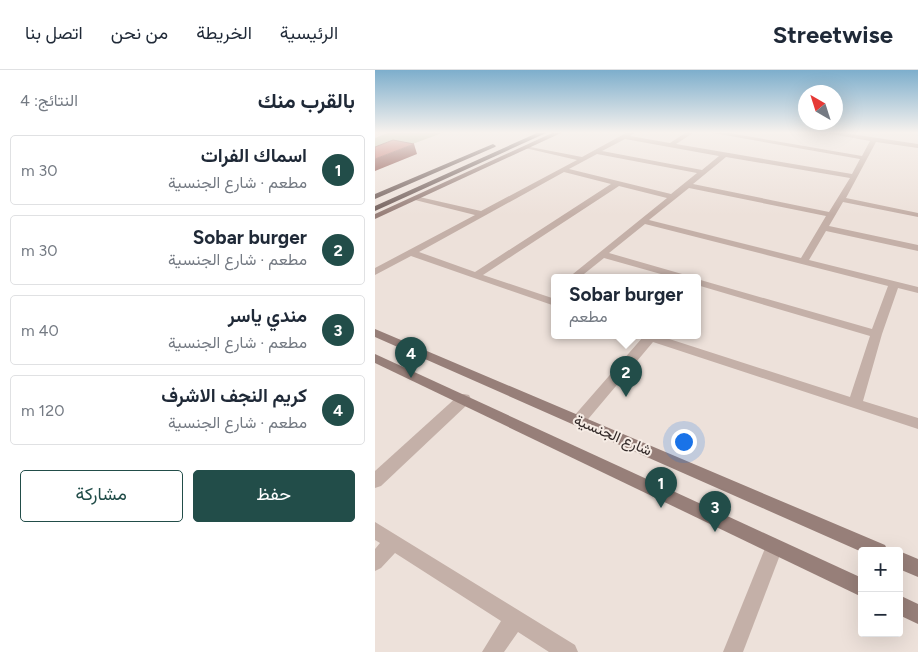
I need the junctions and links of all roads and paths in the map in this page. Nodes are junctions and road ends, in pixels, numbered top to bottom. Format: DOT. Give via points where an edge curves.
graph roads {
  1 [pos="460,160"];
  2 [pos="483,160"];
  3 [pos="499,160"];
  4 [pos="583,160"];
  5 [pos="640,160"];
  6 [pos="718,160"];
  7 [pos="754,160"];
  8 [pos="864,160"];
  9 [pos="454,163"];
  10 [pos="470,166"];
  11 [pos="564,170"];
  12 [pos="703,172"];
  13 [pos="426,175"];
  14 [pos="854,177"];
  15 [pos="443,178"];
  16 [pos="618,183"];
  17 [pos="687,185"];
  18 [pos="673,196"];
  19 [pos="375,197"];
  20 [pos="417,198"];
  21 [pos="841,200"];
  22 [pos="375,209"];
  23 [pos="917,212"];
  24 [pos="482,214"];
  25 [pos="832,215"];
  26 [pos="375,217"];
  27 [pos="643,221"];
  28 [pos="824,228"];
  29 [pos="918,248"];
  30 [pos="411,253"];
  31 [pos="602,254"];
  32 [pos="803,261"];
  33 [pos="375,272"];
  34 [pos="578,274"];
  35 [pos="671,274"];
  36 [pos="476,275"];
  37 [pos="701,283"];
  38 [pos="894,284"];
  39 [pos="918,290"];
  40 [pos="551,299"];
  41 [pos="375,333"];
  42 [pos="876,334"];
  43 [pos="646,339"];
  44 [pos="658,339"];
  45 [pos="375,358"];
  46 [pos="464,398"];
  47 [pos="855,404"];
  48 [pos="579,420"];
  49 [pos="918,424"];
  50 [pos="375,481"];
  51 [pos="375,530"];
  52 [pos="393,542"];
  53 [pos="774,547"];
  54 [pos="870,547"];
  55 [pos="375,562"];
  56 [pos="903,562"];
  57 [pos="918,568"];
  58 [pos="858,586"];
  59 [pos="903,608"];
  60 [pos="918,614"];
  61 [pos="515,618"];
  62 [pos="492,652"];
  63 [pos="568,652"];
  64 [pos="733,652"];
  1 -- 9 [label="main road"];
  2 -- 10 [label="main road"];
  3 -- 20 [label="main road"];
  4 -- 11 [label="street"];
  5 -- 12 [label="street"];
  6 -- 12 [label="street"];
  7 -- 14 [label="street"];
  8 -- 14 [label="street"];
  9 -- 10 [label="main road" via="457,168"];
  9 -- 13 [label="main road"];
  10 -- 15 [label="main road"];
  11 -- 16 [label="street"];
  11 -- 24 [label="street"];
  12 -- 17 [label="street"];
  13 -- 15 [label="main road" via="442,174 445,175"];
  13 -- 19 [label="main road"];
  14 -- 21 [label="street"];
  15 -- 22 [label="main road"];
  16 -- 18 [label="street"];
  16 -- 36 [label="street"];
  17 -- 18 [label="street"];
  17 -- 25 [label="street"];
  18 -- 27 [label="street"];
  20 -- 24 [label="street"];
  20 -- 26 [label="main road"];
  21 -- 23 [label="street"];
  21 -- 25 [label="street"];
  24 -- 30 [label="street"];
  25 -- 28 [label="street"];
  27 -- 31 [label="street"];
  27 -- 32 [label="street"];
  28 -- 29 [label="street"];
  28 -- 32 [label="street"];
  30 -- 33 [label="street"];
  30 -- 36 [label="street"];
  31 -- 34 [label="street"];
  31 -- 35 [label="street"];
  32 -- 38 [label="street"];
  36 -- 40 [label="street"];
  37 -- 42 [label="street"];
  38 -- 39 [label="street"];
  38 -- 42 [label="street"];
  41 -- 48 [label="main road, شارع الجنسية"];
  42 -- 47 [label="street"];
  43 -- 48 [label="street"];
  44 -- 47 [label="street"];
  45 -- 46 [label="main road, شارع الجنسية"];
  46 -- 50 [label="street"];
  46 -- 53 [label="main road, شارع الجنسية"];
  47 -- 49 [label="street"];
  48 -- 54 [label="main road, شارع الجنسية"];
  51 -- 52 [label="street"];
  52 -- 55 [label="street"];
  52 -- 61 [label="street"];
  53 -- 58 [label="main road, شارع الجنسية"];
  53 -- 64 [label="street"];
  56 -- 57 [label="main road"];
  59 -- 60 [label="main road"];
  61 -- 62 [label="street"];
  61 -- 63 [label="street"];
}
